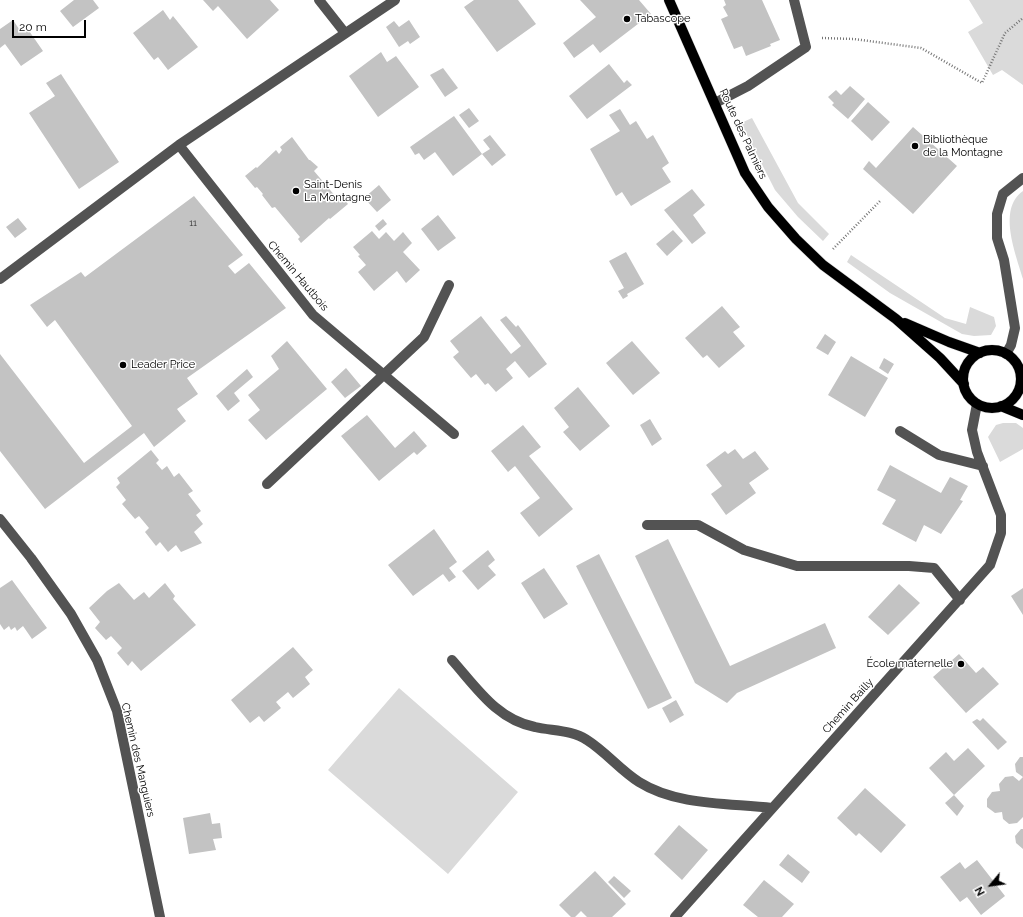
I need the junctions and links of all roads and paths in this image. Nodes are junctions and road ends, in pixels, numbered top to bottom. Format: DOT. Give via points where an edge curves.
graph roads {
  1 [pos="320,0"];
  2 [pos="395,0"];
  3 [pos="670,0"];
  4 [pos="794,0"];
  5 [pos="1023,18"];
  6 [pos="345,33"];
  7 [pos="806,47"];
  8 [pos="715,103"];
  9 [pos="179,145"];
  10 [pos="1023,178"];
  11 [pos="880,201"];
  12 [pos="820,263"];
  13 [pos="0,279"];
  14 [pos="449,285"];
  15 [pos="896,319"];
  16 [pos="980,353"];
  17 [pos="1006,354"];
  18 [pos="384,376"];
  19 [pos="1022,376"];
  20 [pos="964,384"];
  21 [pos="978,404"];
  22 [pos="1001,406"];
  23 [pos="1023,415"];
  24 [pos="900,431"];
  25 [pos="454,434"];
  26 [pos="983,466"];
  27 [pos="267,484"];
  28 [pos="0,519"];
  29 [pos="647,525"];
  30 [pos="960,600"];
  31 [pos="452,660"];
  32 [pos="772,808"];
  33 [pos="681,915"];
  34 [pos="160,917"];
  1 -- 6 [label="street"];
  2 -- 6 [label="street"];
  3 -- 8 [label="main road, Route des Palmiers"];
  4 -- 7 [label="street"];
  5 -- 7 [label="path" via="1005,33 982,84 921,48 854,39 821,38"];
  6 -- 9 [label="street"];
  7 -- 8 [label="street" via="748,86"];
  8 -- 12 [label="main road, Route des Palmiers" via="746,173 764,201"];
  9 -- 13 [label="street"];
  9 -- 18 [label="street, Chemin Hautbois" via="303,304"];
  10 -- 17 [label="street" via="1003,194 997,214 997,238 1004,260 1015,328"];
  11 -- 12 [label="path"];
  12 -- 15 [label="main road, Route des Palmiers"];
  14 -- 18 [label="street" via="424,337"];
  15 -- 16 [label="main road, Route des Palmiers"];
  15 -- 20 [label="main road, Route des Palmiers" via="940,358"];
  16 -- 17 [label="main road" via="988,350"];
  16 -- 20 [label="main road" via="966,365"];
  17 -- 19 [label="main road" via="1013,359"];
  18 -- 25 [label="street, Chemin Hautbois"];
  18 -- 27 [label="street"];
  19 -- 22 [label="main road" via="1016,394 1010,402"];
  20 -- 21 [label="main road" via="971,399"];
  21 -- 22 [label="main road" via="993,408"];
  21 -- 26 [label="street, Chemin Bailly" via="972,430"];
  22 -- 23 [label="main road"];
  24 -- 26 [label="street" via="939,455"];
  26 -- 30 [label="street, Chemin Bailly" via="1001,515 1001,533 990,565"];
  28 -- 34 [label="street, Chemin des Manguiers" via="71,614 97,660 117,711"];
  29 -- 30 [label="street" via="698,525 744,550 797,566 934,568"];
  30 -- 32 [label="street, Chemin Bailly"];
  31 -- 32 [label="street" via="493,707 533,727 572,733 587,740 639,782 686,800"];
  32 -- 33 [label="street, Chemin Bailly"];
}
